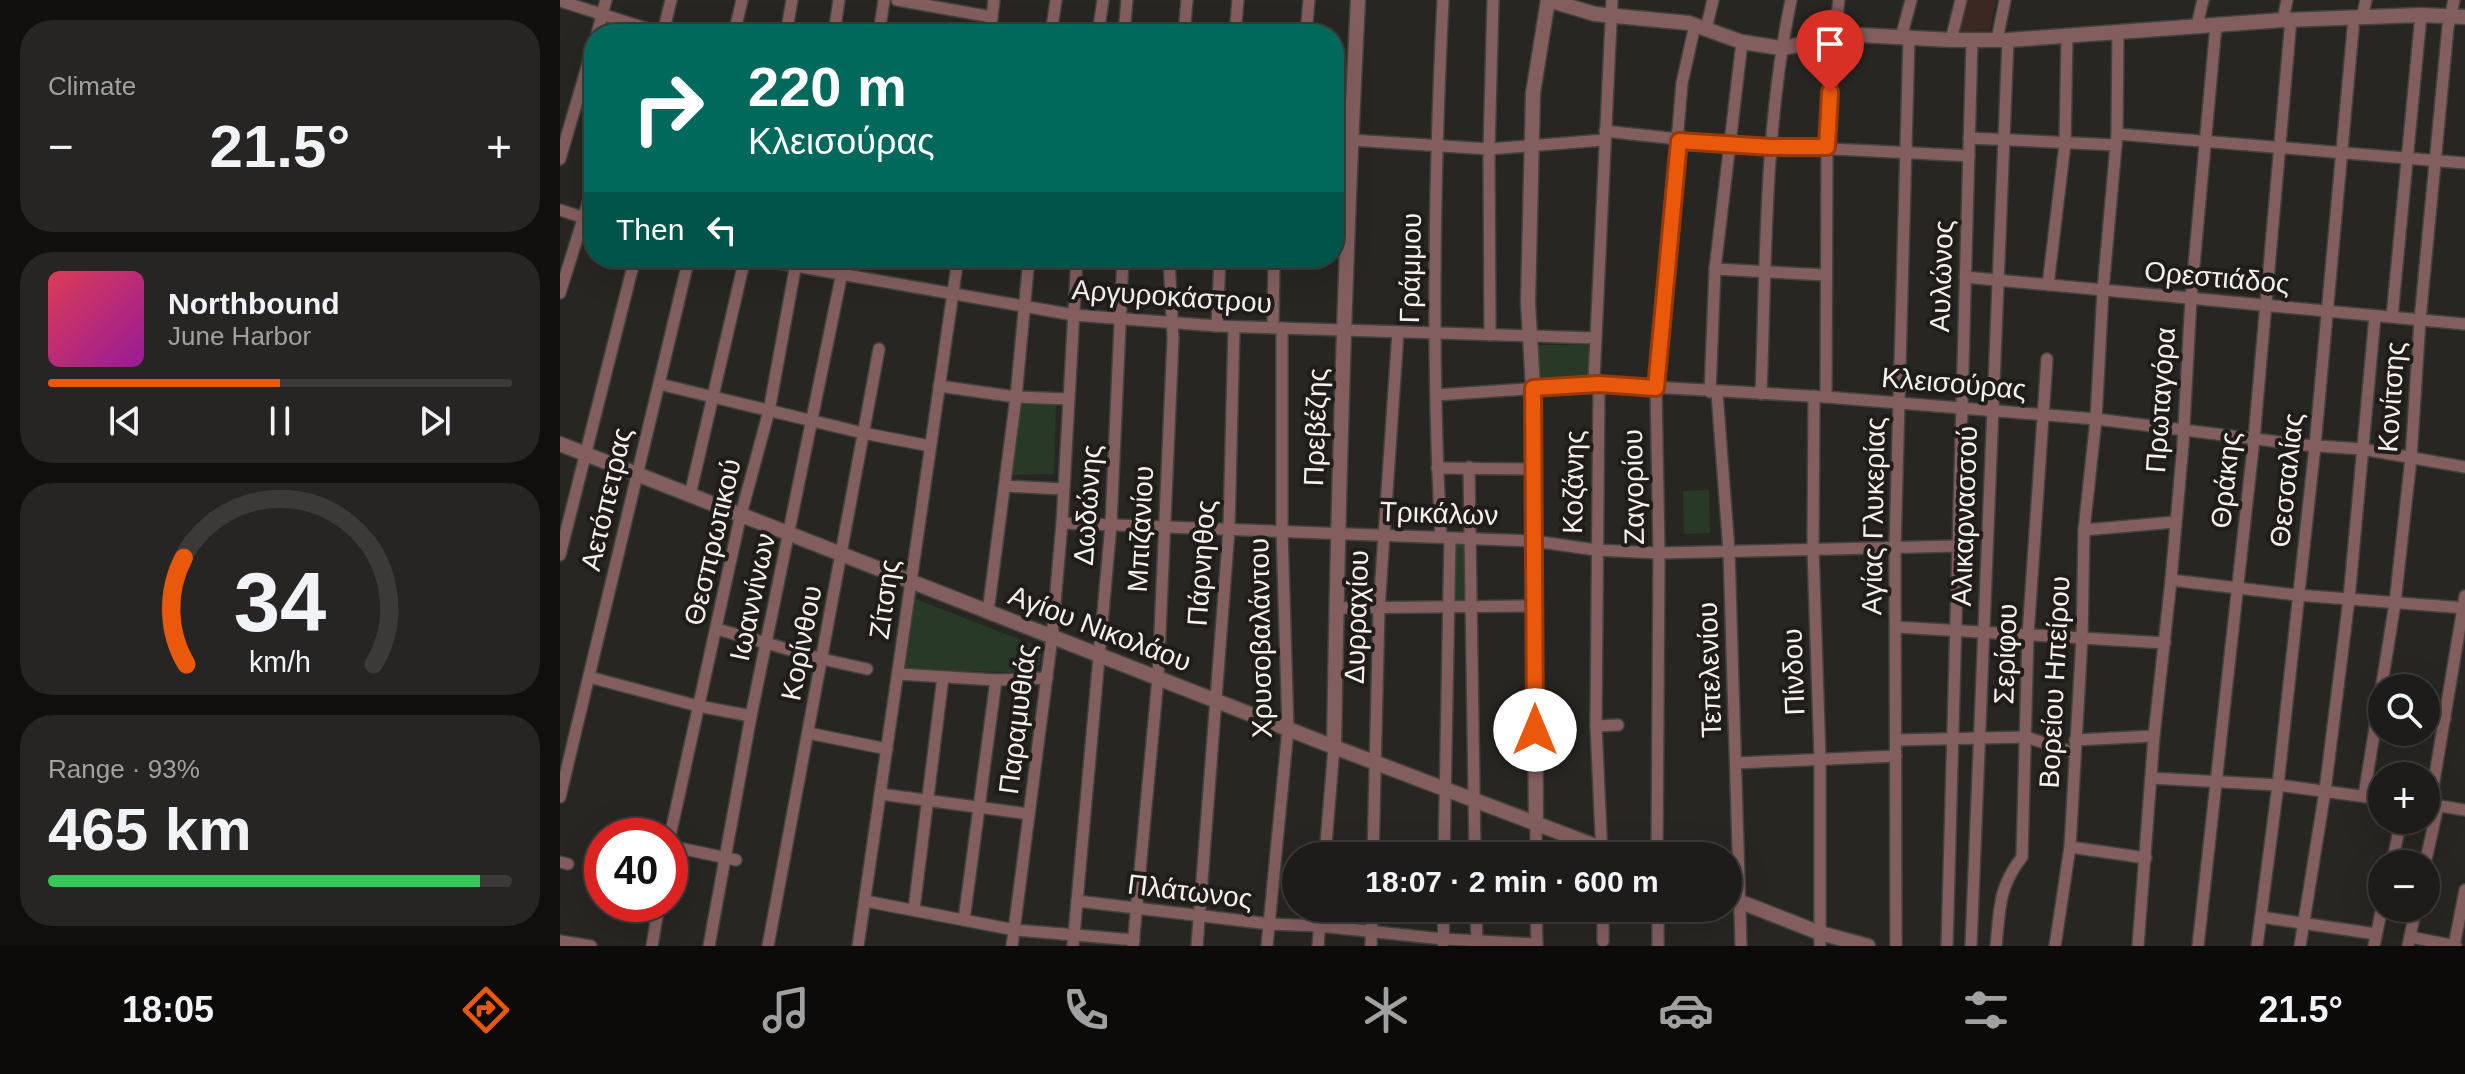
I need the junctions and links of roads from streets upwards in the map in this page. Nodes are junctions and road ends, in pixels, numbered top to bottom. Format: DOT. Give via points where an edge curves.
graph roads {
  1 [pos="606,0"];
  2 [pos="671,0"];
  3 [pos="742,0"];
  4 [pos="792,0"];
  5 [pos="839,0"];
  6 [pos="884,0"];
  7 [pos="897,0"];
  8 [pos="994,0"];
  9 [pos="1056,0"];
  10 [pos="1103,0"];
  11 [pos="1127,0"];
  12 [pos="1187,0"];
  13 [pos="1238,0"];
  14 [pos="1309,0"];
  15 [pos="1358,0"];
  16 [pos="1443,0"];
  17 [pos="1493,0"];
  18 [pos="1548,0"];
  19 [pos="1713,0"];
  20 [pos="1791,0"];
  21 [pos="1839,0"];
  22 [pos="1911,0"];
  23 [pos="1961,0"];
  24 [pos="2005,0"];
  25 [pos="2203,0"];
  26 [pos="2287,0"];
  27 [pos="2366,0"];
  28 [pos="560,1"];
  29 [pos="1612,8"];
  30 [pos="2457,11"];
  31 [pos="603,15"];
  32 [pos="2421,15"];
  33 [pos="992,17"];
  34 [pos="2358,18"];
  35 [pos="2287,20"];
  36 [pos="600,24"];
  37 [pos="624,24"];
  38 [pos="666,24"];
  39 [pos="736,24"];
  40 [pos="788,24"];
  41 [pos="835,24"];
  42 [pos="880,24"];
  43 [pos="991,24"];
  44 [pos="1052,24"];
  45 [pos="1099,24"];
  46 [pos="1125,24"];
  47 [pos="1185,24"];
  48 [pos="1236,24"];
  49 [pos="1307,24"];
  50 [pos="2197,25"];
  51 [pos="2216,25"];
  52 [pos="1701,27"];
  53 [pos="2118,31"];
  54 [pos="2067,36"];
  55 [pos="1834,38"];
  56 [pos="1905,38"];
  57 [pos="1951,40"];
  58 [pos="1972,40"];
  59 [pos="2002,40"];
  60 [pos="1742,42"];
  61 [pos="1781,48"];
  62 [pos="584,77"];
  63 [pos="1605,136"];
  64 [pos="1969,138"];
  65 [pos="1351,140"];
  66 [pos="2004,140"];
  67 [pos="2116,140"];
  68 [pos="1679,141"];
  69 [pos="2205,141"];
  70 [pos="1435,143"];
  71 [pos="1729,144"];
  72 [pos="2065,144"];
  73 [pos="1531,145"];
  74 [pos="1771,147"];
  75 [pos="1827,147"];
  76 [pos="2280,147"];
  77 [pos="1489,149"];
  78 [pos="1905,152"];
  79 [pos="2340,152"];
  80 [pos="1969,156"];
  81 [pos="2408,158"];
  82 [pos="560,159"];
  83 [pos="2436,160"];
  84 [pos="2465,163"];
  85 [pos="1344,189"];
  86 [pos="1350,189"];
  87 [pos="560,210"];
  88 [pos="584,217"];
  89 [pos="1344,222"];
  90 [pos="584,234"];
  91 [pos="632,268"];
  92 [pos="687,268"];
  93 [pos="744,268"];
  94 [pos="795,268"];
  95 [pos="818,268"];
  96 [pos="844,268"];
  97 [pos="957,268"];
  98 [pos="1028,268"];
  99 [pos="1076,268"];
  100 [pos="1123,268"];
  101 [pos="1169,268"];
  102 [pos="1220,268"];
  103 [pos="1275,268"];
  104 [pos="1342,268"];
  105 [pos="1715,269"];
  106 [pos="1765,270"];
  107 [pos="843,275"];
  108 [pos="1826,275"];
  109 [pos="1965,277"];
  110 [pos="1998,280"];
  111 [pos="2048,285"];
  112 [pos="2103,290"];
  113 [pos="953,292"];
  114 [pos="560,293"];
  115 [pos="2191,298"];
  116 [pos="2265,305"];
  117 [pos="1026,308"];
  118 [pos="2327,311"];
  119 [pos="1074,315"];
  120 [pos="2375,316"];
  121 [pos="2392,317"];
  122 [pos="1122,319"];
  123 [pos="2420,320"];
  124 [pos="1171,324"];
  125 [pos="2465,324"];
  126 [pos="1217,326"];
  127 [pos="1234,327"];
  128 [pos="1278,328"];
  129 [pos="1345,330"];
  130 [pos="1398,332"];
  131 [pos="1433,333"];
  132 [pos="1490,335"];
  133 [pos="1528,336"];
  134 [pos="1596,338"];
  135 [pos="879,349"];
  136 [pos="2047,359"];
  137 [pos="659,384"];
  138 [pos="1599,384"];
  139 [pos="939,386"];
  140 [pos="1533,388"];
  141 [pos="1656,388"];
  142 [pos="1713,392"];
  143 [pos="1761,394"];
  144 [pos="1436,395"];
  145 [pos="1016,397"];
  146 [pos="1820,397"];
  147 [pos="712,398"];
  148 [pos="1068,399"];
  149 [pos="1899,403"];
  150 [pos="1962,408"];
  151 [pos="1992,410"];
  152 [pos="769,411"];
  153 [pos="2044,415"];
  154 [pos="2096,419"];
  155 [pos="813,421"];
  156 [pos="2184,431"];
  157 [pos="863,433"];
  158 [pos="2254,439"];
  159 [pos="560,444"];
  160 [pos="930,446"];
  161 [pos="2315,446"];
  162 [pos="2362,449"];
  163 [pos="584,454"];
  164 [pos="2411,458"];
  165 [pos="1469,467"];
  166 [pos="2465,467"];
  167 [pos="1437,468"];
  168 [pos="1533,469"];
  169 [pos="636,474"];
  170 [pos="1005,486"];
  171 [pos="1062,489"];
  172 [pos="690,495"];
  173 [pos="741,515"];
  174 [pos="2175,522"];
  175 [pos="1062,523"];
  176 [pos="1111,524"];
  177 [pos="1163,526"];
  178 [pos="1229,529"];
  179 [pos="2084,530"];
  180 [pos="1282,531"];
  181 [pos="1338,533"];
  182 [pos="790,534"];
  183 [pos="1384,535"];
  184 [pos="1446,538"];
  185 [pos="1470,538"];
  186 [pos="1534,541"];
  187 [pos="1958,546"];
  188 [pos="1895,547"];
  189 [pos="1813,549"];
  190 [pos="1596,550"];
  191 [pos="1729,551"];
  192 [pos="1659,553"];
  193 [pos="560,555"];
  194 [pos="842,555"];
  195 [pos="2171,580"];
  196 [pos="911,582"];
  197 [pos="2237,588"];
  198 [pos="2297,595"];
  199 [pos="2349,599"];
  200 [pos="2395,603"];
  201 [pos="2465,604"];
  202 [pos="1449,606"];
  203 [pos="1471,606"];
  204 [pos="1534,606"];
  205 [pos="1336,608"];
  206 [pos="1379,608"];
  207 [pos="988,612"];
  208 [pos="1896,627"];
  209 [pos="717,629"];
  210 [pos="1956,630"];
  211 [pos="1984,632"];
  212 [pos="2028,635"];
  213 [pos="1052,637"];
  214 [pos="2082,638"];
  215 [pos="768,642"];
  216 [pos="2165,643"];
  217 [pos="1100,655"];
  218 [pos="822,659"];
  219 [pos="867,669"];
  220 [pos="898,674"];
  221 [pos="2385,674"];
  222 [pos="589,677"];
  223 [pos="943,677"];
  224 [pos="1047,678"];
  225 [pos="1158,678"];
  226 [pos="996,680"];
  227 [pos="1215,701"];
  228 [pos="698,706"];
  229 [pos="751,716"];
  230 [pos="2440,718"];
  231 [pos="2445,719"];
  232 [pos="1618,725"];
  233 [pos="1596,726"];
  234 [pos="1288,729"];
  235 [pos="808,733"];
  236 [pos="2154,736"];
  237 [pos="1979,737"];
  238 [pos="2026,737"];
  239 [pos="1953,739"];
  240 [pos="1896,740"];
  241 [pos="2075,746"];
  242 [pos="2373,746"];
  243 [pos="1334,747"];
  244 [pos="887,749"];
  245 [pos="1896,756"];
  246 [pos="1820,758"];
  247 [pos="2438,762"];
  248 [pos="1376,763"];
  249 [pos="1736,763"];
  250 [pos="2151,778"];
  251 [pos="2217,780"];
  252 [pos="2278,785"];
  253 [pos="1445,789"];
  254 [pos="2325,791"];
  255 [pos="880,794"];
  256 [pos="2364,796"];
  257 [pos="560,797"];
  258 [pos="2368,797"];
  259 [pos="1475,800"];
  260 [pos="926,802"];
  261 [pos="2440,806"];
  262 [pos="977,808"];
  263 [pos="2465,810"];
  264 [pos="1029,814"];
  265 [pos="674,818"];
  266 [pos="1536,822"];
  267 [pos="1326,842"];
  268 [pos="1373,842"];
  269 [pos="1444,842"];
  270 [pos="1475,842"];
  271 [pos="1536,842"];
  272 [pos="1580,842"];
  273 [pos="1602,842"];
  274 [pos="1657,842"];
  275 [pos="1735,842"];
  276 [pos="2070,847"];
  277 [pos="688,850"];
  278 [pos="2146,858"];
  279 [pos="730,859"];
  280 [pos="2465,890"];
  281 [pos="865,901"];
  282 [pos="1077,901"];
  283 [pos="1742,904"];
  284 [pos="914,909"];
  285 [pos="1137,909"];
  286 [pos="1199,916"];
  287 [pos="2261,917"];
  288 [pos="964,920"];
  289 [pos="656,922"];
  290 [pos="1319,922"];
  291 [pos="1371,922"];
  292 [pos="1444,922"];
  293 [pos="1476,922"];
  294 [pos="1536,922"];
  295 [pos="1603,922"];
  296 [pos="1658,922"];
  297 [pos="1737,922"];
  298 [pos="2304,923"];
  299 [pos="1270,924"];
  300 [pos="1319,926"];
  301 [pos="1015,930"];
  302 [pos="1371,931"];
  303 [pos="1820,940"];
  304 [pos="2375,940"];
  305 [pos="560,941"];
  306 [pos="1073,941"];
  307 [pos="1603,941"];
  308 [pos="2409,941"];
  309 [pos="1134,943"];
  310 [pos="1443,943"];
  311 [pos="1477,944"];
  312 [pos="1537,945"];
  313 [pos="591,946"];
  314 [pos="652,946"];
  315 [pos="709,946"];
  316 [pos="768,946"];
  317 [pos="858,946"];
  318 [pos="1012,946"];
  319 [pos="1197,946"];
  320 [pos="1267,946"];
  321 [pos="1318,946"];
  322 [pos="1371,946"];
  323 [pos="1658,946"];
  324 [pos="1741,946"];
  325 [pos="1868,946"];
  326 [pos="1896,946"];
  327 [pos="1947,946"];
  328 [pos="1971,946"];
  329 [pos="1996,946"];
  330 [pos="2055,946"];
  331 [pos="2138,946"];
  332 [pos="2198,946"];
  333 [pos="2257,946"];
  334 [pos="2300,946"];
  335 [pos="2455,946"];
  1 -- 31 [label="street"];
  2 -- 38 [label="street"];
  3 -- 39 [label="street"];
  4 -- 40 [label="street"];
  5 -- 41 [label="street"];
  6 -- 42 [label="street"];
  7 -- 33 [label="street"];
  8 -- 33 [label="street"];
  9 -- 44 [label="street"];
  10 -- 45 [label="street"];
  11 -- 46 [label="street"];
  12 -- 47 [label="street"];
  13 -- 48 [label="street"];
  14 -- 49 [label="street"];
  15 -- 65 [label="street, Πρεβέζης"];
  16 -- 70 [label="street, Γράμμου"];
  17 -- 77 [label="street"];
  18 -- 29 [label="street" via="1595,14"];
  18 -- 73 [label="street" via="1533,93"];
  19 -- 52 [label="street, Ζαγορίου"];
  20 -- 61 [label="street"];
  21 -- 55 [label="street, Πίνδου"];
  22 -- 56 [label="street, Αγίας Γλυκερίας"];
  23 -- 57 [label="street"];
  24 -- 59 [label="street, Αλικαρνασσού"];
  25 -- 50 [label="street"];
  26 -- 35 [label="street, Θράκης"];
  27 -- 34 [label="street, Θεσσαλίας"];
  28 -- 31 [label="street"];
  29 -- 52 [label="street"];
  29 -- 63 [label="street, Κοζάνης"];
  30 -- 32 [label="street"];
  30 -- 83 [label="street, Κονίτσης"];
  31 -- 36 [label="street"];
  31 -- 37 [label="street"];
  32 -- 34 [label="street"];
  32 -- 81 [label="street"];
  33 -- 43 [label="street"];
  34 -- 35 [label="street"];
  34 -- 79 [label="street, Θεσσαλίας"];
  35 -- 51 [label="street"];
  35 -- 76 [label="street, Θράκης"];
  50 -- 51 [label="street"];
  50 -- 53 [label="street"];
  51 -- 69 [label="street, Πρωταγόρα"];
  52 -- 60 [label="street"];
  52 -- 68 [label="street, Ζαγορίου" via="1682,83"];
  53 -- 54 [label="street"];
  53 -- 67 [label="street, Βορείου Ηπείρου"];
  54 -- 59 [label="street"];
  54 -- 72 [label="street"];
  55 -- 56 [label="street"];
  55 -- 61 [label="street"];
  55 -- 75 [label="street, Πίνδου"];
  56 -- 57 [label="street"];
  56 -- 78 [label="street, Αγίας Γλυκερίας"];
  57 -- 58 [label="street"];
  58 -- 59 [label="street"];
  58 -- 64 [label="street, Αυλώνος"];
  59 -- 66 [label="street, Αλικαρνασσού"];
  60 -- 61 [label="street"];
  60 -- 71 [label="street, Τεπελενίου"];
  61 -- 74 [label="street"];
  62 -- 82 [label="street"];
  63 -- 68 [label="street"];
  63 -- 73 [label="street"];
  63 -- 134 [label="street, Κοζάνης"];
  64 -- 66 [label="street"];
  64 -- 80 [label="street, Αυλώνος"];
  65 -- 70 [label="street"];
  65 -- 86 [label="street, Πρεβέζης"];
  66 -- 72 [label="street"];
  66 -- 110 [label="street, Αλικαρνασσού"];
  67 -- 69 [label="street"];
  67 -- 72 [label="street"];
  67 -- 112 [label="street, Βορείου Ηπείρου"];
  68 -- 71 [label="street"];
  68 -- 141 [label="street, Ζαγορίου"];
  69 -- 76 [label="street"];
  69 -- 115 [label="street, Πρωταγόρα"];
  70 -- 77 [label="street"];
  70 -- 131 [label="street, Γράμμου"];
  71 -- 74 [label="street"];
  71 -- 105 [label="street, Τεπελενίου"];
  72 -- 111 [label="street"];
  73 -- 77 [label="street"];
  73 -- 133 [label="street"];
  74 -- 75 [label="street"];
  74 -- 106 [label="street"];
  75 -- 78 [label="street"];
  75 -- 108 [label="street, Πίνδου"];
  76 -- 79 [label="street"];
  76 -- 116 [label="street, Θράκης"];
  77 -- 132 [label="street"];
  78 -- 80 [label="street"];
  78 -- 149 [label="street, Αγίας Γλυκερίας"];
  79 -- 81 [label="street"];
  79 -- 118 [label="street, Θεσσαλίας"];
  80 -- 109 [label="street, Αυλώνος"];
  81 -- 83 [label="street"];
  81 -- 121 [label="street"];
  83 -- 84 [label="street"];
  83 -- 123 [label="street, Κονίτσης"];
  85 -- 86 [label="street"];
  86 -- 89 [label="street, Πρεβέζης"];
  87 -- 88 [label="street"];
  90 -- 114 [label="street"];
  91 -- 163 [label="street"];
  92 -- 137 [label="street, Αετόπετρας"];
  93 -- 147 [label="street"];
  94 -- 152 [label="street, Θεσπρωτικού"];
  95 -- 107 [label="street, Αργυροκάστρου"];
  96 -- 107 [label="street, Ιωαννίνων"];
  97 -- 113 [label="street, Ζίτσης"];
  98 -- 117 [label="street"];
  99 -- 119 [label="street, Παραμυθιάς"];
  100 -- 122 [label="street, Δωδώνης"];
  101 -- 124 [label="street, Μπιζανίου"];
  102 -- 126 [label="street"];
  103 -- 128 [label="street, Χρυσοβαλάντου"];
  104 -- 129 [label="street, Πρεβέζης"];
  105 -- 106 [label="street"];
  105 -- 142 [label="street, Τεπελενίου"];
  106 -- 108 [label="street"];
  106 -- 143 [label="street"];
  107 -- 113 [label="street, Αργυροκάστρου"];
  107 -- 155 [label="street, Ιωαννίνων"];
  108 -- 146 [label="street, Πίνδου"];
  109 -- 110 [label="street, Ορεστιάδος"];
  109 -- 150 [label="street, Αυλώνος"];
  110 -- 111 [label="street, Ορεστιάδος"];
  110 -- 151 [label="street, Αλικαρνασσού"];
  111 -- 112 [label="street, Ορεστιάδος"];
  112 -- 115 [label="street, Ορεστιάδος"];
  112 -- 154 [label="street, Βορείου Ηπείρου"];
  113 -- 117 [label="street, Αργυροκάστρου"];
  113 -- 139 [label="street, Ζίτσης"];
  115 -- 116 [label="street, Ορεστιάδος"];
  115 -- 156 [label="street, Πρωταγόρα"];
  116 -- 118 [label="street, Ορεστιάδος"];
  116 -- 158 [label="street, Θράκης"];
  117 -- 119 [label="street, Αργυροκάστρου"];
  117 -- 145 [label="street"];
  118 -- 120 [label="street, Ορεστιάδος"];
  118 -- 161 [label="street, Θεσσαλίας"];
  119 -- 122 [label="street, Αργυροκάστρου"];
  119 -- 148 [label="street, Παραμυθιάς"];
  120 -- 121 [label="street, Ορεστιάδος"];
  120 -- 162 [label="street"];
  121 -- 123 [label="street, Ορεστιάδος"];
  122 -- 124 [label="street, Αργυροκάστρου"];
  122 -- 176 [label="street, Δωδώνης"];
  123 -- 125 [label="street, Ορεστιάδος"];
  123 -- 164 [label="street, Κονίτσης"];
  124 -- 126 [label="street, Αργυροκάστρου"];
  124 -- 177 [label="street, Μπιζανίου"];
  126 -- 127 [label="street, Αργυροκάστρου"];
  127 -- 128 [label="street, Αργυροκάστρου"];
  127 -- 178 [label="street, Πάρνηθος"];
  128 -- 129 [label="street, Αργυροκάστρου"];
  128 -- 180 [label="street, Χρυσοβαλάντου"];
  129 -- 130 [label="street, Αργυροκάστρου"];
  129 -- 181 [label="street, Πρεβέζης"];
  130 -- 131 [label="street, Αργυροκάστρου"];
  130 -- 183 [label="street, Δυρραχίου"];
  131 -- 132 [label="street, Αργυροκάστρου"];
  131 -- 144 [label="street, Γράμμου"];
  132 -- 133 [label="street, Αργυροκάστρου"];
  133 -- 134 [label="street, Αργυροκάστρου"];
  133 -- 140 [label="street"];
  134 -- 138 [label="street, Κοζάνης" via="1594,379"];
  135 -- 157 [label="street, Κορίνθου"];
  136 -- 153 [label="street, Σερίφου"];
  137 -- 147 [label="street"];
  137 -- 169 [label="street, Αετόπετρας"];
  138 -- 140 [label="street, Κλεισούρας"];
  138 -- 141 [label="street, Κλεισούρας"];
  138 -- 190 [label="street, Κοζάνης"];
  139 -- 145 [label="street"];
  139 -- 160 [label="street, Ζίτσης"];
  140 -- 144 [label="street, Κλεισούρας"];
  140 -- 168 [label="street"];
  141 -- 142 [label="street, Κλεισούρας"];
  141 -- 192 [label="street, Ζαγορίου"];
  142 -- 143 [label="street, Κλεισούρας"];
  142 -- 191 [label="street, Τεπελενίου"];
  143 -- 146 [label="street, Κλεισούρας"];
  144 -- 167 [label="street, Γράμμου"];
  145 -- 148 [label="street"];
  145 -- 170 [label="street"];
  146 -- 149 [label="street, Κλεισούρας"];
  146 -- 189 [label="street, Πίνδου"];
  147 -- 152 [label="street"];
  147 -- 172 [label="street"];
  148 -- 171 [label="street, Παραμυθιάς"];
  149 -- 150 [label="street, Κλεισούρας"];
  149 -- 188 [label="street, Αγίας Γλυκερίας"];
  150 -- 151 [label="street, Κλεισούρας"];
  150 -- 187 [label="street, Αυλώνος"];
  151 -- 153 [label="street, Κλεισούρας"];
  151 -- 211 [label="street, Αλικαρνασσού"];
  152 -- 155 [label="street"];
  152 -- 173 [label="street, Θεσπρωτικού"];
  153 -- 154 [label="street, Κλεισούρας"];
  153 -- 212 [label="street, Σερίφου"];
  154 -- 156 [label="street, Κλεισούρας"];
  154 -- 179 [label="street, Βορείου Ηπείρου"];
  155 -- 157 [label="street"];
  155 -- 182 [label="street, Ιωαννίνων"];
  156 -- 158 [label="street, Κλεισούρας"];
  156 -- 174 [label="street, Πρωταγόρα"];
  157 -- 160 [label="street"];
  157 -- 194 [label="street, Κορίνθου"];
  158 -- 161 [label="street, Κλεισούρας"];
  158 -- 197 [label="street, Θράκης"];
  159 -- 163 [label="street, Αγίου Νικολάου"];
  160 -- 196 [label="street, Ζίτσης"];
  161 -- 162 [label="street, Κλεισούρας"];
  161 -- 198 [label="street, Θεσσαλίας"];
  162 -- 164 [label="street, Κλεισούρας"];
  162 -- 199 [label="street"];
  163 -- 169 [label="street, Αγίου Νικολάου"];
  163 -- 193 [label="street"];
  164 -- 166 [label="street, Κλεισούρας"];
  164 -- 200 [label="street, Κονίτσης"];
  165 -- 167 [label="street"];
  165 -- 168 [label="street"];
  165 -- 185 [label="street"];
  167 -- 184 [label="street, Γράμμου"];
  168 -- 186 [label="street"];
  169 -- 172 [label="street, Αγίου Νικολάου"];
  169 -- 222 [label="street, Αετόπετρας"];
  170 -- 171 [label="street"];
  170 -- 207 [label="street"];
  171 -- 175 [label="street, Παραμυθιάς"];
  172 -- 173 [label="street, Αγίου Νικολάου"];
  173 -- 182 [label="street, Αγίου Νικολάου"];
  173 -- 209 [label="street, Θεσπρωτικού"];
  174 -- 179 [label="street"];
  174 -- 195 [label="street, Πρωταγόρα"];
  175 -- 176 [label="street, Τρικάλων"];
  175 -- 213 [label="street, Παραμυθιάς"];
  176 -- 177 [label="street, Τρικάλων"];
  176 -- 217 [label="street, Δωδώνης"];
  177 -- 178 [label="street, Τρικάλων"];
  177 -- 225 [label="street, Μπιζανίου"];
  178 -- 180 [label="street, Τρικάλων"];
  178 -- 227 [label="street, Πάρνηθος"];
  179 -- 214 [label="street, Βορείου Ηπείρου"];
  180 -- 181 [label="street, Τρικάλων"];
  180 -- 234 [label="street, Χρυσοβαλάντου"];
  181 -- 183 [label="street, Τρικάλων"];
  181 -- 205 [label="street, Πρεβέζης"];
  182 -- 194 [label="street, Αγίου Νικολάου"];
  182 -- 215 [label="street, Ιωαννίνων"];
  183 -- 184 [label="street, Τρικάλων"];
  183 -- 206 [label="street, Δυρραχίου"];
  184 -- 185 [label="street, Τρικάλων"];
  184 -- 202 [label="street, Γράμμου"];
  185 -- 186 [label="street, Τρικάλων"];
  185 -- 203 [label="street"];
  186 -- 190 [label="street, Τρικάλων"];
  186 -- 204 [label="street"];
  187 -- 188 [label="street, Τρικάλων"];
  187 -- 210 [label="street, Αυλώνος"];
  188 -- 189 [label="street, Τρικάλων"];
  188 -- 208 [label="street, Αγίας Γλυκερίας"];
  189 -- 191 [label="street, Τρικάλων"];
  189 -- 246 [label="street, Πίνδου"];
  190 -- 192 [label="street, Τρικάλων"];
  190 -- 233 [label="street, Κοζάνης"];
  191 -- 192 [label="street, Τρικάλων"];
  191 -- 249 [label="street, Τεπελενίου"];
  192 -- 274 [label="street, Ζαγορίου"];
  194 -- 196 [label="street, Αγίου Νικολάου"];
  194 -- 218 [label="street, Κορίνθου"];
  195 -- 197 [label="street"];
  195 -- 216 [label="street, Πρωταγόρα"];
  196 -- 207 [label="street, Αγίου Νικολάου"];
  196 -- 220 [label="street, Ζίτσης"];
  197 -- 198 [label="street"];
  197 -- 251 [label="street, Θράκης"];
  198 -- 199 [label="street"];
  198 -- 252 [label="street, Θεσσαλίας"];
  199 -- 200 [label="street"];
  199 -- 254 [label="street"];
  200 -- 201 [label="street"];
  200 -- 221 [label="street, Κονίτσης"];
  201 -- 231 [label="street"];
  202 -- 203 [label="street"];
  202 -- 206 [label="street"];
  202 -- 253 [label="street, Γράμμου"];
  203 -- 204 [label="street"];
  203 -- 259 [label="street"];
  204 -- 266 [label="street"];
  205 -- 206 [label="street"];
  205 -- 243 [label="street, Πρεβέζης"];
  206 -- 248 [label="street, Δυρραχίου"];
  207 -- 213 [label="street, Αγίου Νικολάου"];
  208 -- 210 [label="street"];
  208 -- 240 [label="street, Αγίας Γλυκερίας"];
  209 -- 215 [label="street"];
  209 -- 228 [label="street, Θεσπρωτικού"];
  210 -- 211 [label="street"];
  210 -- 239 [label="street, Αυλώνος"];
  211 -- 212 [label="street"];
  211 -- 237 [label="street, Αλικαρνασσού"];
  212 -- 214 [label="street"];
  212 -- 238 [label="street, Σερίφου"];
  213 -- 217 [label="street, Αγίου Νικολάου"];
  213 -- 224 [label="street, Παραμυθιάς"];
  214 -- 216 [label="street"];
  214 -- 241 [label="street, Βορείου Ηπείρου"];
  215 -- 218 [label="street"];
  215 -- 229 [label="street, Ιωαννίνων"];
  216 -- 236 [label="street, Πρωταγόρα"];
  217 -- 225 [label="street, Αγίου Νικολάου"];
  217 -- 282 [label="street, Δωδώνης"];
  218 -- 219 [label="street"];
  218 -- 235 [label="street, Κορίνθου"];
  220 -- 223 [label="street"];
  220 -- 244 [label="street, Ζίτσης"];
  222 -- 228 [label="street"];
  222 -- 257 [label="street, Αετόπετρας"];
  223 -- 226 [label="street"];
  223 -- 260 [label="street"];
  224 -- 226 [label="street"];
  224 -- 264 [label="street, Παραμυθιάς"];
  225 -- 227 [label="street, Αγίου Νικολάου"];
  225 -- 285 [label="street, Μπιζανίου"];
  226 -- 262 [label="street"];
  227 -- 234 [label="street, Αγίου Νικολάου"];
  227 -- 286 [label="street, Πάρνηθος"];
  228 -- 229 [label="street"];
  228 -- 265 [label="street, Θεσπρωτικού"];
  229 -- 279 [label="street, Ιωαννίνων"];
  230 -- 231 [label="street"];
  231 -- 247 [label="street"];
  232 -- 233 [label="street"];
  233 -- 273 [label="street, Κοζάνης"];
  234 -- 243 [label="street, Αγίου Νικολάου"];
  234 -- 299 [label="street, Χρυσοβαλάντου"];
  235 -- 244 [label="street"];
  235 -- 316 [label="street, Κορίνθου"];
  236 -- 241 [label="street"];
  236 -- 250 [label="street, Πρωταγόρα"];
  237 -- 238 [label="street"];
  237 -- 239 [label="street"];
  237 -- 328 [label="street, Αλικαρνασσού"];
  238 -- 241 [label="street"];
  238 -- 329 [label="street, Σερίφου" via="2022,857 2001,891"];
  239 -- 240 [label="street"];
  239 -- 327 [label="street, Αυλώνος"];
  240 -- 245 [label="street, Αγίας Γλυκερίας"];
  241 -- 276 [label="street, Βορείου Ηπείρου"];
  242 -- 256 [label="street, Κονίτσης"];
  243 -- 248 [label="street, Αγίου Νικολάου"];
  243 -- 267 [label="street, Πρεβέζης"];
  244 -- 255 [label="street, Ζίτσης"];
  245 -- 246 [label="street"];
  245 -- 326 [label="street, Αγίας Γλυκερίας"];
  246 -- 249 [label="street"];
  246 -- 303 [label="street, Πίνδου"];
  248 -- 253 [label="street, Αγίου Νικολάου"];
  248 -- 268 [label="street, Δυρραχίου"];
  249 -- 275 [label="street, Τεπελενίου"];
  250 -- 251 [label="street"];
  250 -- 278 [label="street, Πρωταγόρα"];
  251 -- 252 [label="street"];
  251 -- 332 [label="street, Θράκης"];
  252 -- 254 [label="street"];
  252 -- 287 [label="street, Θεσσαλίας"];
  253 -- 259 [label="street, Αγίου Νικολάου"];
  253 -- 269 [label="street, Γράμμου"];
  254 -- 256 [label="street"];
  254 -- 298 [label="street"];
  255 -- 260 [label="street"];
  255 -- 281 [label="street, Ζίτσης"];
  256 -- 258 [label="street"];
  259 -- 266 [label="street, Αγίου Νικολάου"];
  259 -- 270 [label="street"];
  260 -- 262 [label="street"];
  260 -- 284 [label="street"];
  261 -- 263 [label="street"];
  262 -- 264 [label="street"];
  262 -- 288 [label="street"];
  264 -- 301 [label="street, Παραμυθιάς"];
  266 -- 271 [label="street"];
  266 -- 272 [label="street, Αγίου Νικολάου"];
  276 -- 278 [label="street"];
  276 -- 330 [label="street, Βορείου Ηπείρου"];
  277 -- 279 [label="street"];
  278 -- 331 [label="street, Πρωταγόρα"];
  279 -- 315 [label="street, Ιωαννίνων"];
  280 -- 335 [label="street"];
  281 -- 284 [label="street"];
  281 -- 317 [label="street, Ζίτσης"];
  282 -- 285 [label="street, Πλάτωνος"];
  282 -- 306 [label="street, Δωδώνης"];
  283 -- 303 [label="street"];
  284 -- 288 [label="street"];
  285 -- 286 [label="street, Πλάτωνος"];
  285 -- 309 [label="street, Μπιζανίου"];
  286 -- 299 [label="street, Πλάτωνος"];
  286 -- 319 [label="street, Πάρνηθος"];
  287 -- 298 [label="street"];
  287 -- 333 [label="street, Θεσσαλίας"];
  288 -- 301 [label="street"];
  289 -- 314 [label="street"];
  290 -- 300 [label="street"];
  291 -- 302 [label="street"];
  292 -- 310 [label="street"];
  293 -- 311 [label="street"];
  294 -- 312 [label="street"];
  295 -- 307 [label="street"];
  296 -- 323 [label="street"];
  297 -- 324 [label="street, Τεπελενίου"];
  298 -- 304 [label="street"];
  298 -- 334 [label="street"];
  299 -- 300 [label="street, Πλάτωνος"];
  299 -- 320 [label="street, Χρυσοβαλάντου"];
  300 -- 302 [label="street, Πλάτωνος"];
  300 -- 321 [label="street"];
  301 -- 306 [label="street"];
  301 -- 318 [label="street, Παραμυθιάς"];
  302 -- 310 [label="street, Πλάτωνος"];
  302 -- 322 [label="street"];
  303 -- 325 [label="street"];
  305 -- 313 [label="street"];
  306 -- 309 [label="street"];
  308 -- 335 [label="street"];
  310 -- 311 [label="street, Πλάτωνος"];
  311 -- 312 [label="street, Πλάτωνος"];
}
